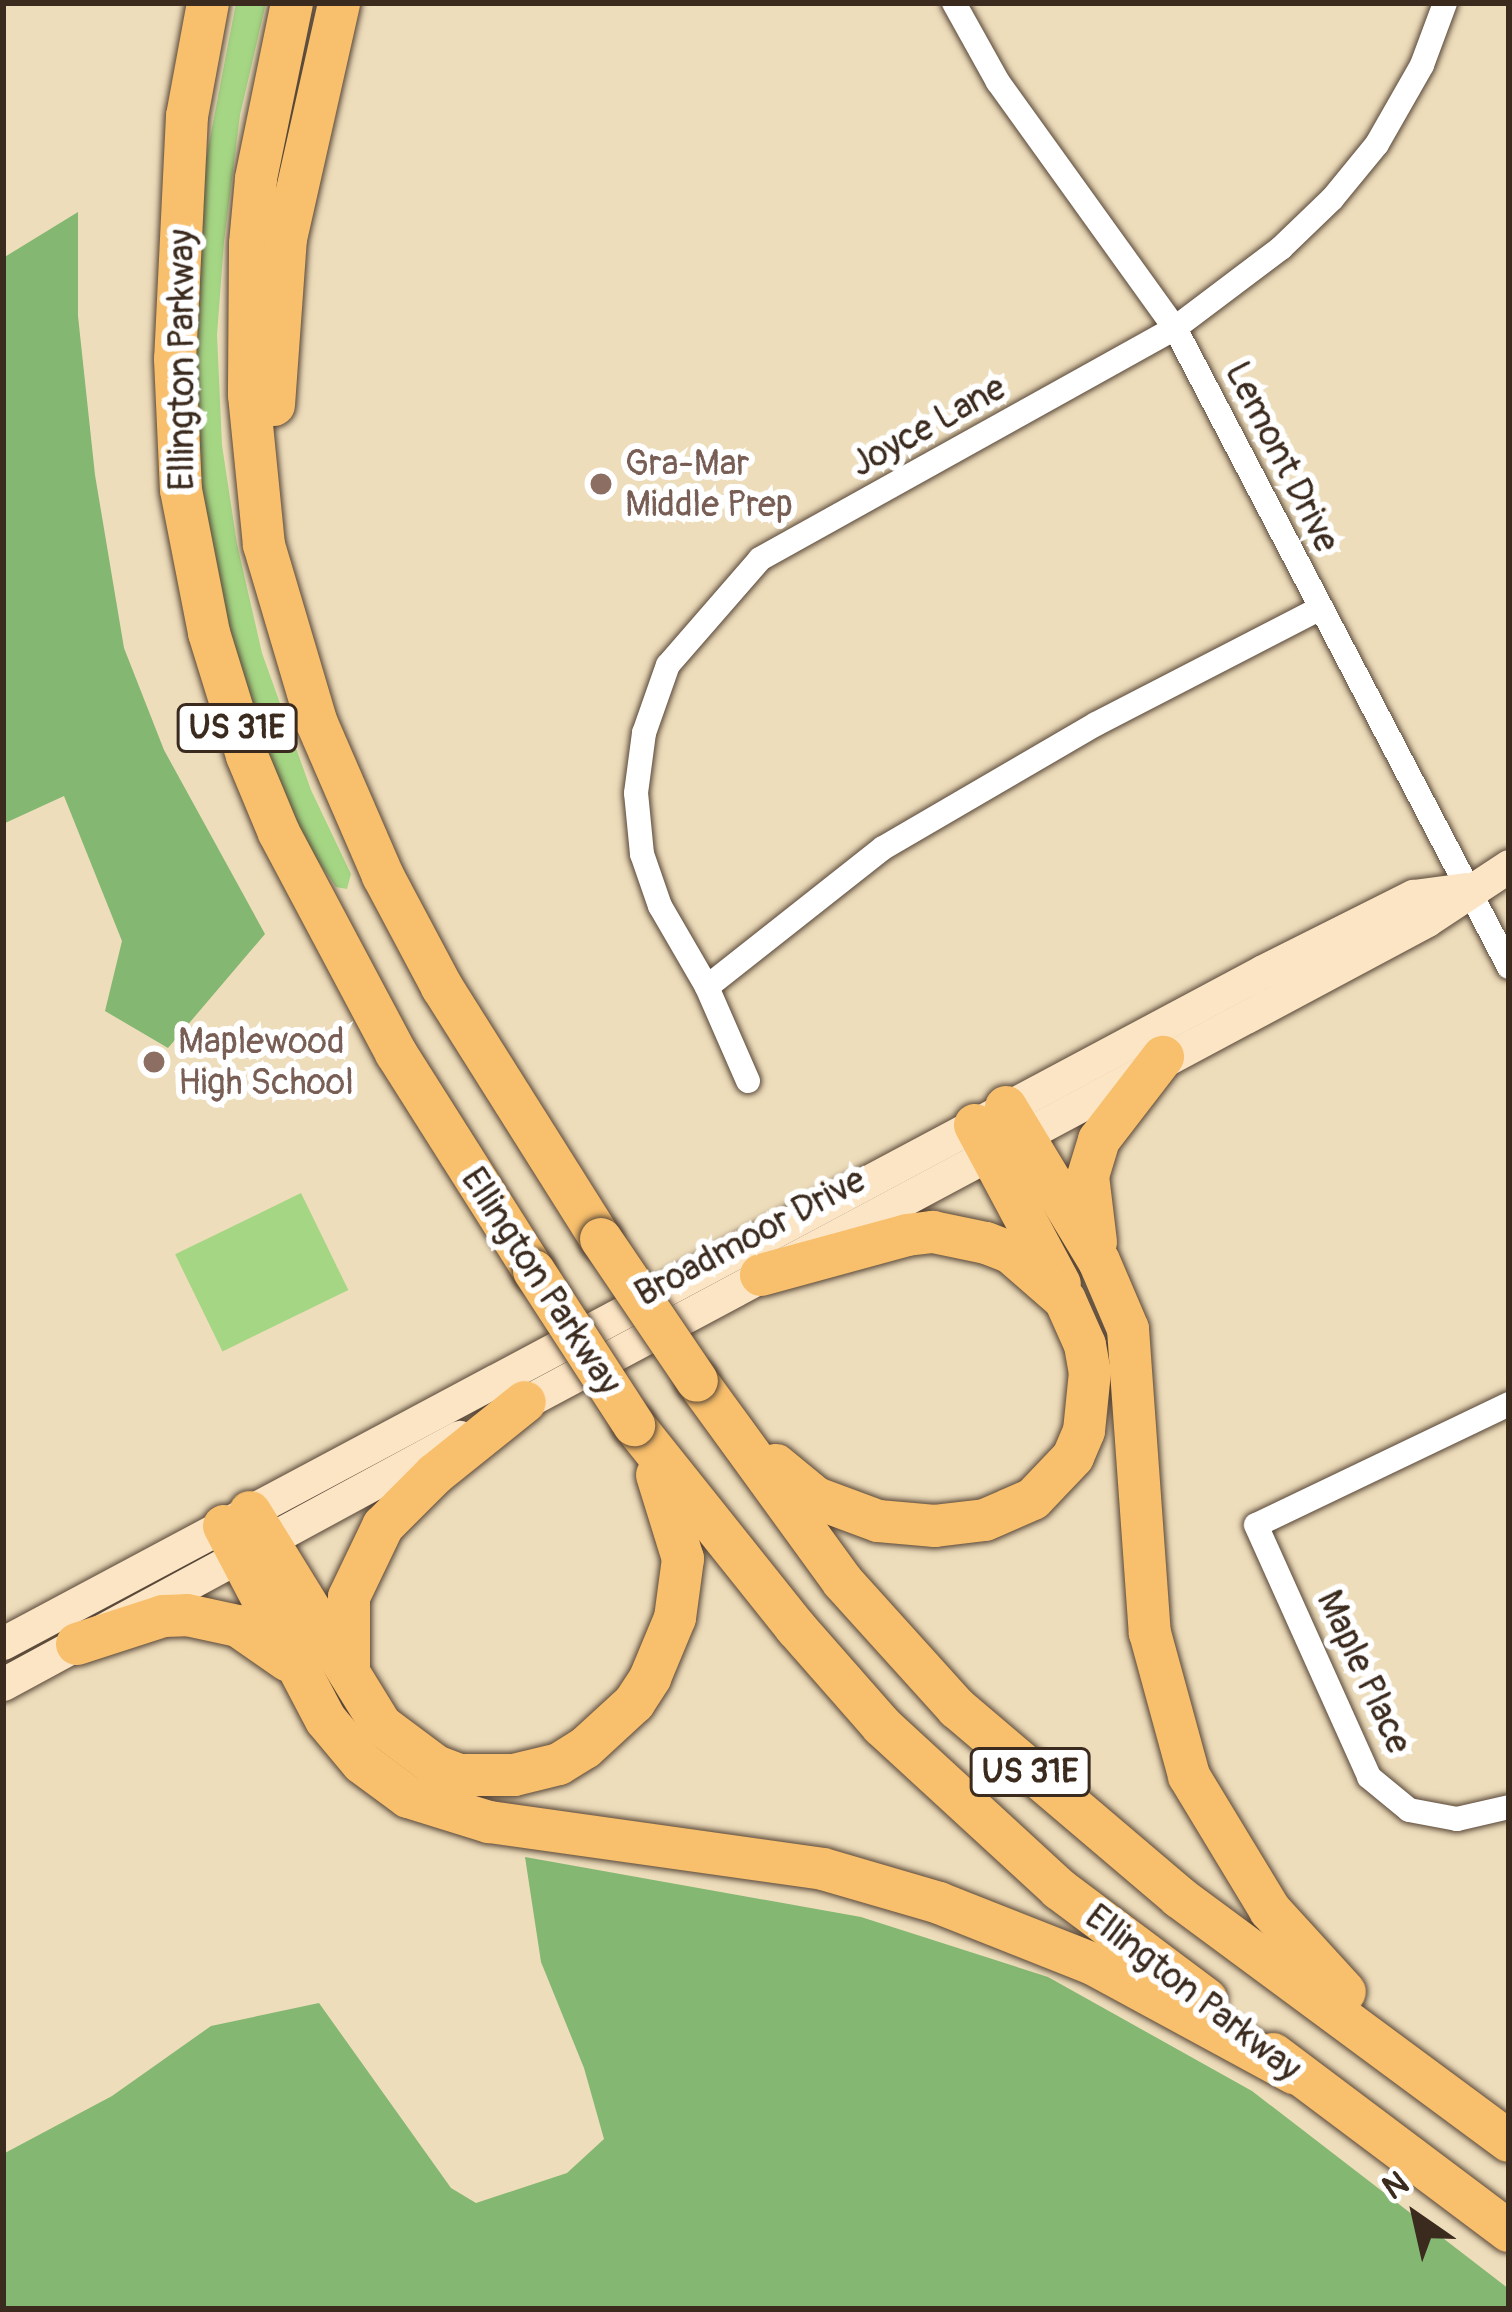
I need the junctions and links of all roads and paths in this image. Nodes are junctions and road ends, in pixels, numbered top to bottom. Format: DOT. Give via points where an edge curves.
graph roads {
  1 [pos="189,3"];
  2 [pos="208,3"];
  3 [pos="292,3"];
  4 [pos="339,3"];
  5 [pos="955,3"];
  6 [pos="1445,3"];
  7 [pos="187,116"];
  8 [pos="1175,328"];
  9 [pos="1318,609"];
  10 [pos="316,721"];
  11 [pos="1509,866"];
  12 [pos="1468,889"];
  13 [pos="1509,967"];
  14 [pos="707,987"];
  15 [pos="1163,1057"];
  16 [pos="748,1081"];
  17 [pos="999,1129"];
  18 [pos="1099,1261"];
  19 [pos="761,1275"];
  20 [pos="1075,1318"];
  21 [pos="697,1381"];
  22 [pos="525,1402"];
  23 [pos="1509,1404"];
  24 [pos="634,1425"];
  25 [pos="245,1533"];
  26 [pos="3,1643"];
  27 [pos="77,1644"];
  28 [pos="296,1668"];
  29 [pos="353,1680"];
  30 [pos="3,1684"];
  31 [pos="1509,1807"];
  32 [pos="1294,2073"];
  33 [pos="1440,2085"];
  34 [pos="1509,2141"];
  35 [pos="1509,2231"];
  1 -- 7 [label="highway"];
  2 -- 7 [label="highway, Ellington Parkway / US 31E"];
  3 -- 10 [label="highway, Ellington Parkway / US 31E" via="256,179 249,395 264,545"];
  4 -- 10 [label="highway" via="286,239 273,395 286,549"];
  5 -- 8 [label="street, Lemont Drive" via="1007,96"];
  6 -- 8 [label="street, Joyce Lane" via="1422,65 1348,181 1281,248"];
  7 -- 24 [label="highway, Ellington Parkway / US 31E, bridge" via="175,300 187,534 219,673 260,794 396,1053"];
  8 -- 9 [label="street, Lemont Drive"];
  8 -- 14 [label="street, Joyce Lane" via="760,559 668,665 644,733 636,793 642,854 660,906"];
  9 -- 12 [label="street, Lemont Drive"];
  9 -- 14 [label="street" via="1096,724 883,848"];
  10 -- 21 [label="highway, Ellington Parkway / US 31E, bridge" via="442,987"];
  11 -- 12 [label="main road, Broadmoor Drive"];
  12 -- 13 [label="street, Lemont Drive"];
  12 -- 15 [label="main road, Broadmoor Drive" via="1426,920"];
  12 -- 17 [label="main road, Broadmoor Drive" via="1413,896"];
  14 -- 16 [label="street, Joyce Lane"];
  15 -- 17 [label="main road, Broadmoor Drive"];
  15 -- 18 [label="highway" via="1114,1117 1093,1160 1088,1191"];
  17 -- 18 [label="highway"];
  17 -- 19 [label="main road, Broadmoor Drive"];
  17 -- 20 [label="highway"];
  17 -- 25 [label="main road, Broadmoor Drive"];
  18 -- 33 [label="highway" via="1128,1329 1150,1633 1189,1776 1270,1910"];
  19 -- 20 [label="highway" via="907,1235 957,1234 1010,1252 1047,1279"];
  19 -- 22 [label="main road, Broadmoor Drive"];
  20 -- 21 [label="highway" via="1090,1402 1073,1456 1033,1499 958,1524 878,1521 816,1498"];
  21 -- 33 [label="highway, Ellington Parkway / US 31E" via="843,1582 957,1708 1179,1897"];
  22 -- 25 [label="main road, Broadmoor Drive"];
  22 -- 29 [label="highway" via="401,1505 372,1544 349,1597 345,1655"];
  23 -- 31 [label="street, Maple Place" via="1256,1525 1369,1777 1409,1810 1457,1819"];
  24 -- 29 [label="highway" via="667,1497 683,1559 664,1647 634,1703 612,1724 559,1764 514,1775 460,1774 396,1739"];
  24 -- 32 [label="highway, Ellington Parkway / US 31E" via="796,1628 917,1761 1059,1888"];
  25 -- 26 [label="main road, Broadmoor Drive"];
  25 -- 27 [label="main road, Broadmoor Drive"];
  25 -- 28 [label="highway"];
  25 -- 29 [label="highway"];
  27 -- 28 [label="highway" via="187,1615 238,1626"];
  27 -- 30 [label="main road, Broadmoor Drive"];
  28 -- 32 [label="highway" via="345,1745 384,1781 432,1807 489,1822 770,1859 939,1903 1093,1964"];
  32 -- 35 [label="highway, Ellington Parkway / US 31E"];
  33 -- 34 [label="highway, Ellington Parkway / US 31E"];
}
